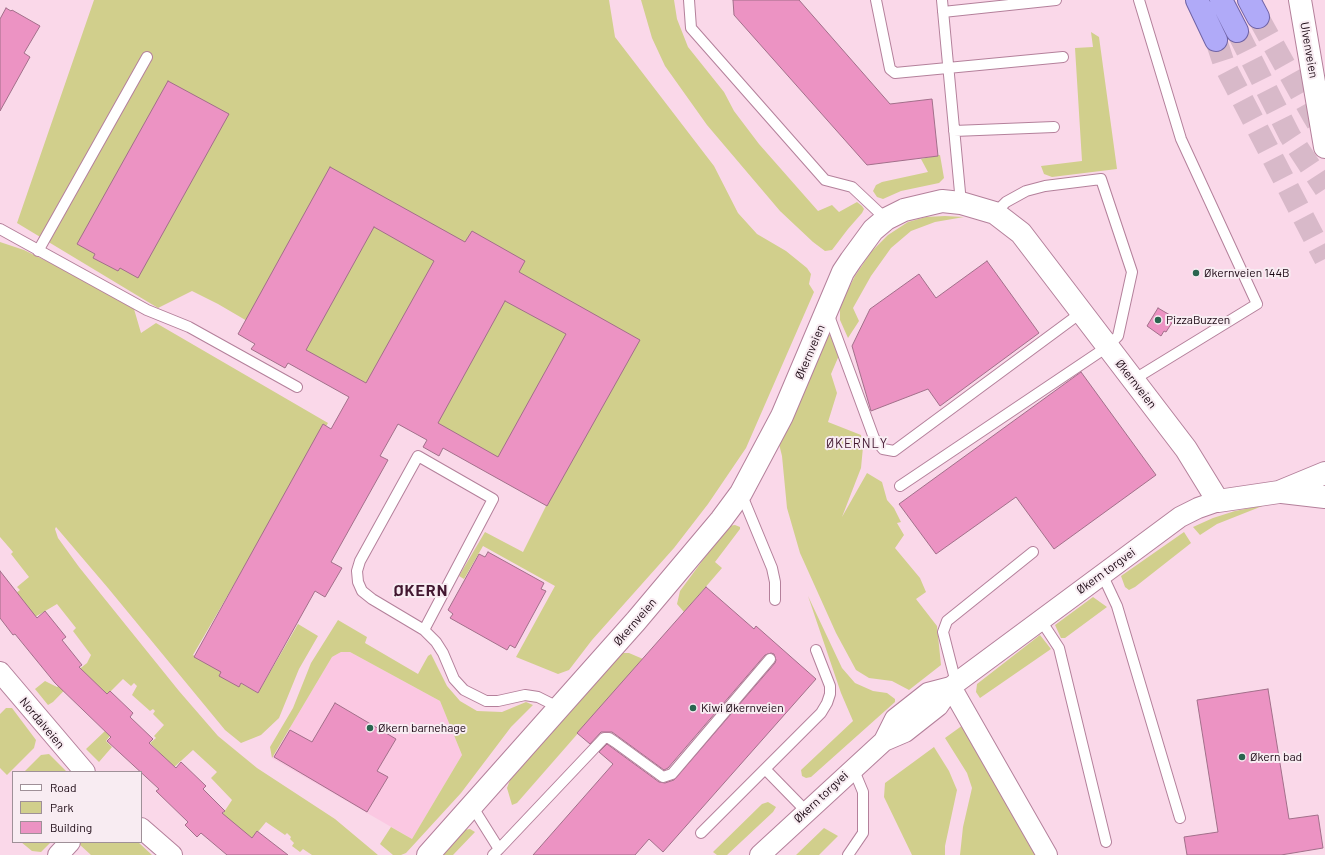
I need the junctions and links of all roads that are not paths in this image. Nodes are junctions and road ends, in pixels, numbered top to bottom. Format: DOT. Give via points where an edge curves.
graph roads {
  1 [pos="690,0"];
  2 [pos="876,0"];
  3 [pos="942,0"];
  4 [pos="1056,0"];
  5 [pos="1139,0"];
  6 [pos="1197,0"];
  7 [pos="1222,0"];
  8 [pos="1300,0"];
  9 [pos="943,12"];
  10 [pos="1237,31"];
  11 [pos="1216,40"];
  12 [pos="146,57"];
  13 [pos="1063,57"];
  14 [pos="948,69"];
  15 [pos="1054,126"];
  16 [pos="954,132"];
  17 [pos="1325,147"];
  18 [pos="961,203"];
  19 [pos="995,213"];
  20 [pos="886,219"];
  21 [pos="0,230"];
  22 [pos="38,251"];
  23 [pos="827,311"];
  24 [pos="1082,312"];
  25 [pos="1107,347"];
  26 [pos="1133,380"];
  27 [pos="297,388"];
  28 [pos="1325,473"];
  29 [pos="900,486"];
  30 [pos="1278,492"];
  31 [pos="740,493"];
  32 [pos="1325,496"];
  33 [pos="1218,501"];
  34 [pos="1033,552"];
  35 [pos="1102,574"];
  36 [pos="775,600"];
  37 [pos="1040,619"];
  38 [pos="424,630"];
  39 [pos="816,650"];
  40 [pos="770,658"];
  41 [pos="0,672"];
  42 [pos="953,685"];
  43 [pos="560,708"];
  44 [pos="853,768"];
  45 [pos="765,769"];
  46 [pos="84,771"];
  47 [pos="472,806"];
  48 [pos="806,811"];
  49 [pos="1180,818"];
  50 [pos="142,829"];
  51 [pos="701,832"];
  52 [pos="1106,842"];
  53 [pos="69,843"];
  54 [pos="496,852"];
  55 [pos="58,855"];
  56 [pos="172,855"];
  57 [pos="428,855"];
  58 [pos="760,855"];
  59 [pos="848,855"];
  60 [pos="1047,855"];
  1 -- 20 [label="lane" via="691,28 825,180 852,187"];
  2 -- 14 [label="lane" via="890,69 895,73 903,73"];
  3 -- 9 [label="lane"];
  4 -- 9 [label="lane"];
  5 -- 26 [label="lane" via="1181,139 1256,304"];
  6 -- 11 [label="highway"];
  7 -- 10 [label="highway"];
  8 -- 17 [label="street, Ulvenveien"];
  9 -- 14 [label="lane"];
  12 -- 22 [label="lane"];
  13 -- 14 [label="lane"];
  14 -- 16 [label="lane"];
  15 -- 16 [label="lane"];
  16 -- 18 [label="lane"];
  18 -- 19 [label="street, Økernveien"];
  18 -- 20 [label="street, Økernveien" via="942,201 924,204"];
  19 -- 24 [label="street, Økernveien" via="1022,233"];
  19 -- 25 [label="lane" via="1006,202 1026,190 1100,179 1132,272 1118,336"];
  20 -- 23 [label="street, Økernveien" via="873,230 843,272"];
  21 -- 22 [label="lane"];
  22 -- 27 [label="lane" via="147,310 189,327"];
  23 -- 24 [label="lane" via="874,438 883,449 894,451"];
  23 -- 31 [label="street, Økernveien" via="782,416"];
  24 -- 25 [label="street, Økernveien"];
  25 -- 26 [label="street, Økernveien"];
  25 -- 29 [label="lane"];
  26 -- 33 [label="street, Økernveien" via="1186,449"];
  28 -- 30 [label="street, Økern torgvei"];
  30 -- 32 [label="street, Økern torgvei"];
  30 -- 33 [label="street, Økern torgvei"];
  31 -- 36 [label="lane" via="772,568"];
  31 -- 43 [label="street, Økernveien" via="700,547"];
  33 -- 35 [label="street, Økern torgvei" via="1180,517"];
  34 -- 42 [label="lane" via="946,621 943,632"];
  35 -- 37 [label="street, Økern torgvei"];
  35 -- 49 [label="lane" via="1117,606"];
  37 -- 42 [label="street, Økern torgvei"];
  37 -- 52 [label="lane" via="1059,648"];
  38 -- 38 [label="lane" via="372,599 362,590 357,571 360,560 418,456 493,499"];
  38 -- 43 [label="lane" via="443,652 454,679 464,690 486,701 526,695 538,697"];
  39 -- 45 [label="lane" via="830,686 827,703 821,713"];
  40 -- 54 [label="lane" via="672,774 663,777 610,738 604,738"];
  41 -- 46 [label="street, Nordalveien"];
  42 -- 44 [label="street, Økern torgvei" via="928,693 895,719 884,741"];
  42 -- 60 [label="street"];
  43 -- 47 [label="street, Økernveien"];
  44 -- 48 [label="street, Økern torgvei"];
  44 -- 59 [label="lane" via="864,792 863,833"];
  45 -- 48 [label="lane"];
  45 -- 51 [label="lane"];
  47 -- 54 [label="lane"];
  47 -- 57 [label="street, Økernveien"];
  48 -- 58 [label="street, Økern torgvei"];
  50 -- 56 [label="street"];
  53 -- 55 [label="street"];
}
